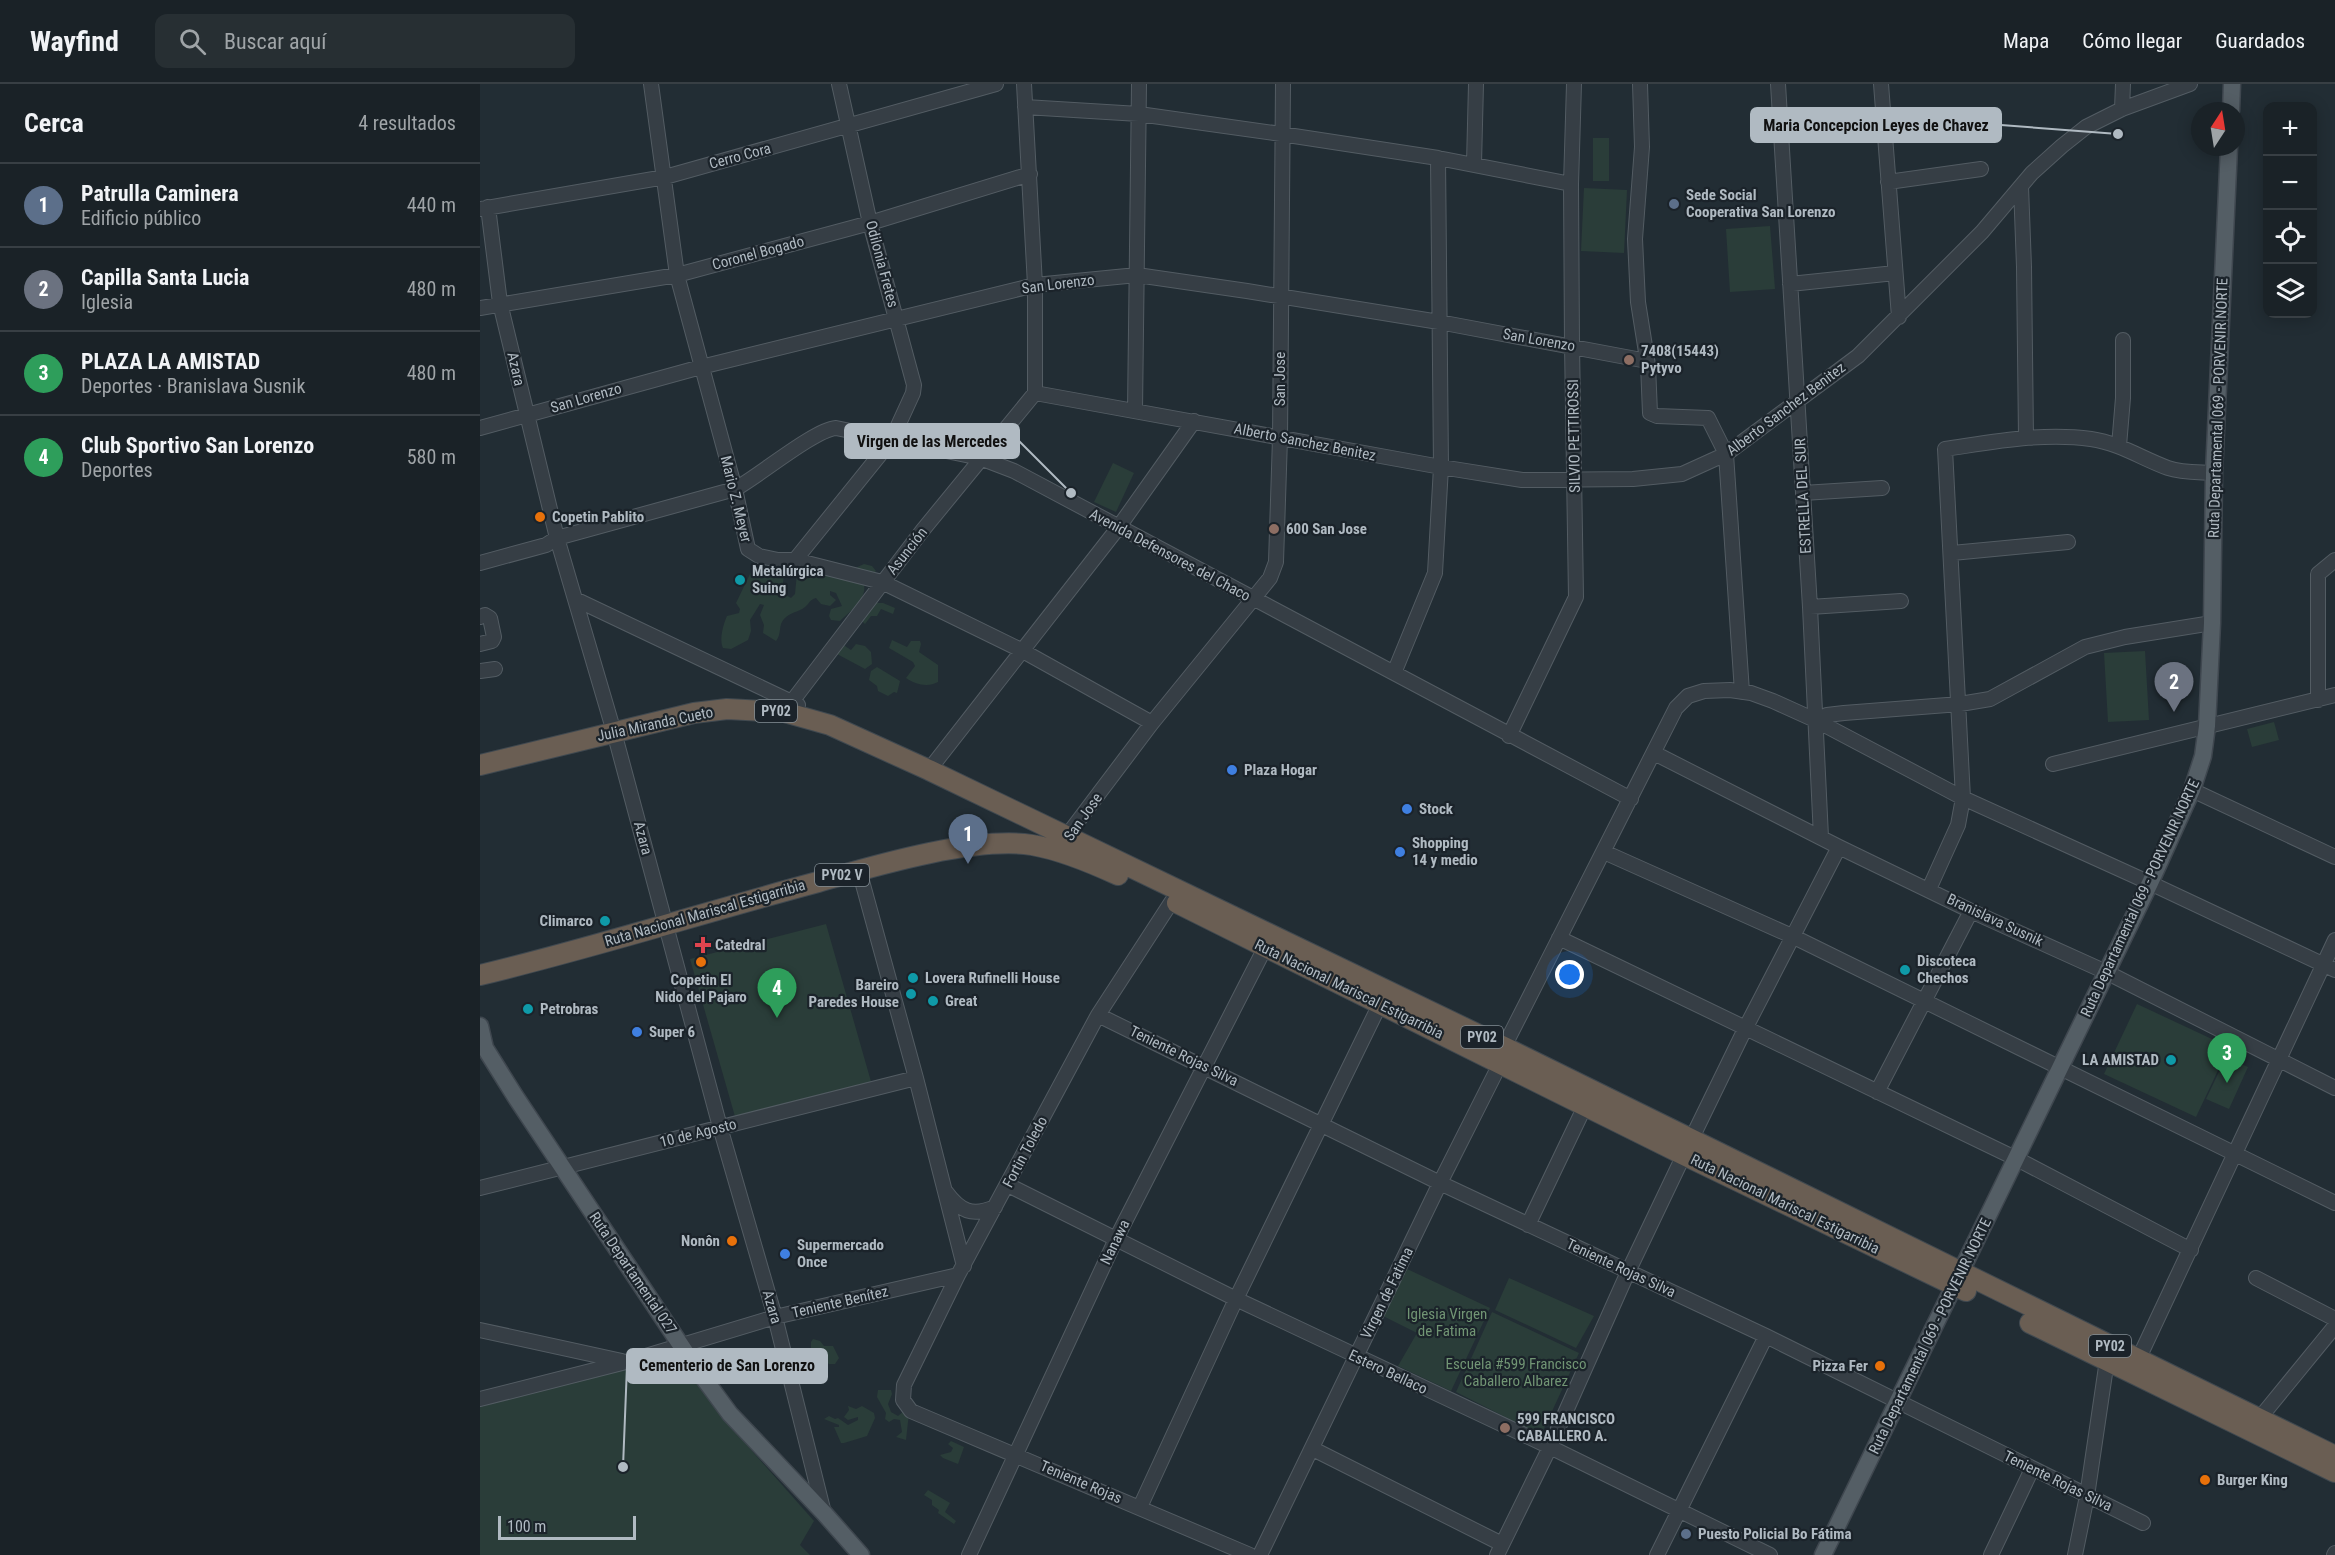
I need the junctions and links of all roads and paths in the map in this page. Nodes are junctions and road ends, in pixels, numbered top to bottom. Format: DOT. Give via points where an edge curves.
graph roads {
  1 [pos="651,84"];
  2 [pos="839,84"];
  3 [pos="996,84"];
  4 [pos="1024,84"];
  5 [pos="1139,84"];
  6 [pos="1282,84"];
  7 [pos="1476,84"];
  8 [pos="1574,84"];
  9 [pos="1640,84"];
  10 [pos="1778,84"];
  11 [pos="1881,84"];
  12 [pos="2123,84"];
  13 [pos="2190,84"];
  14 [pos="2232,84"];
  15 [pos="2231,102"];
  16 [pos="1025,107"];
  17 [pos="2122,109"];
  18 [pos="1139,114"];
  19 [pos="847,127"];
  20 [pos="1281,134"];
  21 [pos="2229,156"];
  22 [pos="1438,158"];
  23 [pos="1474,164"];
  24 [pos="1981,170"];
  25 [pos="1030,174"];
  26 [pos="665,177"];
  27 [pos="1888,182"];
  28 [pos="1571,184"];
  29 [pos="2021,186"];
  30 [pos="484,208"];
  31 [pos="870,223"];
  32 [pos="1895,273"];
  33 [pos="677,275"];
  34 [pos="1137,275"];
  35 [pos="1790,284"];
  36 [pos="1035,285"];
  37 [pos="1280,296"];
  38 [pos="500,303"];
  39 [pos="480,308"];
  40 [pos="1899,317"];
  41 [pos="896,319"];
  42 [pos="1439,322"];
  43 [pos="2123,340"];
  44 [pos="1572,345"];
  45 [pos="1647,361"];
  46 [pos="701,366"];
  47 [pos="1035,393"];
  48 [pos="1798,402"];
  49 [pos="1135,411"];
  50 [pos="526,415"];
  51 [pos="1194,421"];
  52 [pos="480,428"];
  53 [pos="1280,438"];
  54 [pos="2026,438"];
  55 [pos="891,441"];
  56 [pos="2119,446"];
  57 [pos="1726,454"];
  58 [pos="980,458"];
  59 [pos="1441,467"];
  60 [pos="2214,473"];
  61 [pos="1576,480"];
  62 [pos="1882,488"];
  63 [pos="735,489"];
  64 [pos="1803,494"];
  65 [pos="1118,528"];
  66 [pos="557,538"];
  67 [pos="2068,542"];
  68 [pos="480,553"];
  69 [pos="1952,553"];
  70 [pos="795,560"];
  71 [pos="2335,560"];
  72 [pos="480,563"];
  73 [pos="882,582"];
  74 [pos="575,599"];
  75 [pos="1254,599"];
  76 [pos="1900,600"];
  77 [pos="1809,607"];
  78 [pos="480,617"];
  79 [pos="2212,623"];
  80 [pos="480,644"];
  81 [pos="1021,650"];
  82 [pos="495,669"];
  83 [pos="480,671"];
  84 [pos="1394,673"];
  85 [pos="1742,692"];
  86 [pos="2335,695"];
  87 [pos="2318,700"];
  88 [pos="1960,704"];
  89 [pos="788,707"];
  90 [pos="1815,720"];
  91 [pos="1152,723"];
  92 [pos="2207,726"];
  93 [pos="614,732"];
  94 [pos="1509,736"];
  95 [pos="1654,753"];
  96 [pos="2052,764"];
  97 [pos="480,765"];
  98 [pos="929,770"];
  99 [pos="2192,790"];
  100 [pos="1963,798"];
  101 [pos="1631,799"];
  102 [pos="1024,818"];
  103 [pos="1821,837"];
  104 [pos="1022,845"];
  105 [pos="1063,845"];
  106 [pos="1839,847"];
  107 [pos="1604,852"];
  108 [pos="2335,857"];
  109 [pos="859,870"];
  110 [pos="2150,883"];
  111 [pos="1929,889"];
  112 [pos="1172,901"];
  113 [pos="1971,911"];
  114 [pos="666,923"];
  115 [pos="1794,937"];
  116 [pos="1559,939"];
  117 [pos="2335,940"];
  118 [pos="1269,941"];
  119 [pos="2329,967"];
  120 [pos="2106,972"];
  121 [pos="480,975"];
  122 [pos="1923,1001"];
  123 [pos="1380,1004"];
  124 [pos="1098,1015"];
  125 [pos="480,1026"];
  126 [pos="1746,1029"];
  127 [pos="483,1046"];
  128 [pos="1502,1055"];
  129 [pos="2278,1060"];
  130 [pos="1205,1066"];
  131 [pos="2060,1068"];
  132 [pos="916,1078"];
  133 [pos="2335,1088"];
  134 [pos="1877,1092"];
  135 [pos="1585,1106"];
  136 [pos="1321,1123"];
  137 [pos="720,1127"];
  138 [pos="1688,1148"];
  139 [pos="2236,1154"];
  140 [pos="2017,1159"];
  141 [pos="561,1167"];
  142 [pos="1440,1183"];
  143 [pos="1008,1185"];
  144 [pos="480,1188"];
  145 [pos="944,1190"];
  146 [pos="2335,1203"];
  147 [pos="995,1207"];
  148 [pos="1528,1224"];
  149 [pos="1116,1239"];
  150 [pos="2191,1250"];
  151 [pos="961,1270"];
  152 [pos="1628,1272"];
  153 [pos="2256,1278"];
  154 [pos="1957,1279"];
  155 [pos="1236,1299"];
  156 [pos="775,1317"];
  157 [pos="2335,1319"];
  158 [pos="2335,1326"];
  159 [pos="480,1330"];
  160 [pos="1766,1336"];
  161 [pos="682,1346"];
  162 [pos="1357,1357"];
  163 [pos="2107,1360"];
  164 [pos="2138,1360"];
  165 [pos="626,1362"];
  166 [pos="480,1399"];
  167 [pos="1899,1402"];
  168 [pos="911,1411"];
  169 [pos="2257,1426"];
  170 [pos="1550,1447"];
  171 [pos="1312,1449"];
  172 [pos="1017,1455"];
  173 [pos="2335,1456"];
  174 [pos="812,1467"];
  175 [pos="2032,1468"];
  176 [pos="2335,1472"];
  177 [pos="789,1476"];
  178 [pos="2087,1496"];
  179 [pos="1140,1507"];
  180 [pos="1678,1510"];
  181 [pos="824,1513"];
  182 [pos="2143,1523"];
  183 [pos="1499,1550"];
  184 [pos="974,1554"];
  185 [pos="861,1555"];
  186 [pos="1250,1555"];
  187 [pos="1260,1555"];
  188 [pos="1657,1555"];
  189 [pos="1770,1555"];
  190 [pos="1823,1555"];
  191 [pos="1991,1555"];
  192 [pos="2075,1555"];
  1 -- 26 [label="street, Mario Z. Meyer"];
  2 -- 19 [label="street, Odilonia Fretes"];
  3 -- 19 [label="street, Cerro Cora"];
  4 -- 16 [label="street"];
  5 -- 18 [label="street"];
  6 -- 20 [label="street, San Jose"];
  7 -- 23 [label="street"];
  8 -- 28 [label="street, SILVIO PETTIROSSI"];
  9 -- 45 [label="street" via="1642,147 1635,239 1638,302"];
  10 -- 35 [label="street, ESTRELLA DEL SUR"];
  11 -- 27 [label="street"];
  12 -- 17 [label="street"];
  13 -- 17 [label="street, Alberto Sanchez Benitez"];
  14 -- 15 [label="main road"];
  16 -- 18 [label="street"];
  16 -- 25 [label="street"];
  17 -- 29 [label="street, Alberto Sanchez Benitez" via="2062,146"];
  18 -- 20 [label="street"];
  18 -- 34 [label="street"];
  19 -- 26 [label="street, Cerro Cora"];
  19 -- 31 [label="street, Odilonia Fretes"];
  20 -- 22 [label="street"];
  20 -- 37 [label="street, San Jose"];
  21 -- 60 [label="main road, Ruta Departamental 069 - PORVENIR NORTE"];
  22 -- 23 [label="street"];
  22 -- 42 [label="street"];
  23 -- 28 [label="street"];
  24 -- 27 [label="street"];
  25 -- 31 [label="street, Coronel Bogado"];
  25 -- 36 [label="street"];
  26 -- 30 [label="street, Cerro Cora"];
  26 -- 33 [label="street, Mario Z. Meyer"];
  27 -- 32 [label="street"];
  28 -- 44 [label="street, SILVIO PETTIROSSI"];
  29 -- 40 [label="street, Alberto Sanchez Benitez"];
  29 -- 54 [label="street"];
  30 -- 38 [label="street, Azara"];
  31 -- 33 [label="street, Coronel Bogado"];
  31 -- 41 [label="street, Odilonia Fretes"];
  32 -- 35 [label="street"];
  32 -- 40 [label="street"];
  33 -- 38 [label="street, Coronel Bogado"];
  33 -- 46 [label="street, Mario Z. Meyer"];
  34 -- 36 [label="street, San Lorenzo"];
  34 -- 37 [label="street, San Lorenzo"];
  34 -- 49 [label="street"];
  35 -- 48 [label="street, ESTRELLA DEL SUR"];
  36 -- 41 [label="street, San Lorenzo"];
  36 -- 47 [label="street"];
  37 -- 42 [label="street, San Lorenzo"];
  37 -- 53 [label="street, San Jose"];
  38 -- 39 [label="street, Coronel Bogado"];
  38 -- 50 [label="street, Azara"];
  40 -- 48 [label="street, Alberto Sanchez Benitez" via="1858,356"];
  41 -- 46 [label="street, San Lorenzo"];
  41 -- 55 [label="street, Odilonia Fretes" via="914,385"];
  42 -- 44 [label="street, San Lorenzo"];
  42 -- 59 [label="street"];
  43 -- 56 [label="street"];
  44 -- 45 [label="street, San Lorenzo"];
  44 -- 61 [label="street, SILVIO PETTIROSSI"];
  45 -- 57 [label="street" via="1650,413 1708,418"];
  46 -- 50 [label="street, San Lorenzo"];
  46 -- 63 [label="street, Mario Z. Meyer"];
  47 -- 49 [label="street, Alberto Sanchez Benitez"];
  47 -- 58 [label="street, Asunción"];
  48 -- 57 [label="street, Alberto Sanchez Benitez"];
  48 -- 64 [label="street, ESTRELLA DEL SUR"];
  49 -- 51 [label="street, Alberto Sanchez Benitez"];
  50 -- 52 [label="street, San Lorenzo"];
  50 -- 66 [label="street, Azara"];
  51 -- 53 [label="street, Alberto Sanchez Benitez"];
  51 -- 65 [label="street"];
  53 -- 59 [label="street, Alberto Sanchez Benitez"];
  53 -- 75 [label="street, San Jose" via="1276,562 1270,578"];
  54 -- 56 [label="street" via="2093,439"];
  54 -- 69 [label="street" via="1945,449"];
  55 -- 58 [label="street, Avenida Defensores del Chaco"];
  55 -- 63 [label="street, Avenida Defensores del Chaco" via="827,429"];
  55 -- 70 [label="street, Odilonia Fretes"];
  56 -- 60 [label="street" via="2169,468"];
  57 -- 61 [label="street, Alberto Sanchez Benitez" via="1682,474"];
  57 -- 85 [label="street"];
  58 -- 65 [label="street, Avenida Defensores del Chaco" via="1014,471"];
  58 -- 73 [label="street, Asunción"];
  59 -- 61 [label="street, Alberto Sanchez Benitez" via="1522,480"];
  59 -- 84 [label="street" via="1435,573"];
  60 -- 79 [label="main road, Ruta Departamental 069 - PORVENIR NORTE"];
  61 -- 94 [label="street, SILVIO PETTIROSSI" via="1576,597"];
  62 -- 64 [label="street"];
  63 -- 66 [label="street, Avenida Defensores del Chaco"];
  63 -- 70 [label="street, Mario Z. Meyer" via="748,549 759,556"];
  64 -- 77 [label="street, ESTRELLA DEL SUR"];
  65 -- 75 [label="street, Avenida Defensores del Chaco"];
  65 -- 81 [label="street"];
  66 -- 68 [label="street, Avenida Defensores del Chaco" via="544,536"];
  66 -- 72 [label="street, Avenida Defensores del Chaco" via="546,545"];
  66 -- 74 [label="street, Azara"];
  67 -- 69 [label="street"];
  69 -- 88 [label="street"];
  70 -- 73 [label="street, Mario Z. Meyer"];
  71 -- 87 [label="street" via="2318,574"];
  73 -- 81 [label="street, Mario Z. Meyer"];
  73 -- 89 [label="street, Asunción"];
  74 -- 89 [label="street, Julia Miranda Cueto"];
  74 -- 93 [label="street, Azara"];
  75 -- 84 [label="street, Avenida Defensores del Chaco"];
  75 -- 91 [label="street, San Jose"];
  76 -- 77 [label="street"];
  77 -- 90 [label="street, ESTRELLA DEL SUR"];
  78 -- 80 [label="street" via="490,618 494,637"];
  79 -- 88 [label="street" via="2085,647 1990,699"];
  79 -- 92 [label="main road, Ruta Departamental 069 - PORVENIR NORTE"];
  81 -- 91 [label="street, Mario Z. Meyer"];
  81 -- 98 [label="street"];
  82 -- 83 [label="street"];
  84 -- 94 [label="street, Avenida Defensores del Chaco"];
  85 -- 90 [label="street"];
  85 -- 95 [label="street, Virgen de Fatima" via="1704,691 1688,696 1676,708"];
  86 -- 87 [label="street"];
  87 -- 92 [label="street"];
  88 -- 90 [label="street" via="1844,713"];
  88 -- 100 [label="street"];
  89 -- 93 [label="highway, Julia Miranda Cueto / PY02" via="694,713"];
  89 -- 98 [label="highway, Julia Miranda Cueto / PY02"];
  90 -- 100 [label="street"];
  90 -- 103 [label="street, ESTRELLA DEL SUR"];
  91 -- 105 [label="street, San Jose"];
  92 -- 96 [label="street"];
  92 -- 99 [label="main road, Ruta Departamental 069 - PORVENIR NORTE"];
  93 -- 97 [label="highway, Julia Miranda Cueto / PY02"];
  93 -- 114 [label="street, Azara"];
  94 -- 101 [label="street, Avenida Defensores del Chaco"];
  95 -- 101 [label="street, Virgen de Fatima"];
  95 -- 103 [label="street, Branislava Susnik"];
  98 -- 102 [label="highway, Julia Miranda Cueto / PY02"];
  99 -- 108 [label="street"];
  99 -- 110 [label="main road, Ruta Departamental 069 - PORVENIR NORTE"];
  100 -- 110 [label="street"];
  100 -- 111 [label="street" via="1958,825"];
  101 -- 107 [label="street, Virgen de Fatima"];
  102 -- 104 [label="highway"];
  102 -- 105 [label="highway, Julia Miranda Cueto / PY02"];
  103 -- 106 [label="street, Branislava Susnik"];
  104 -- 105 [label="highway, Ruta Nacional Mariscal Estigarribia / PY02"];
  104 -- 109 [label="highway, Ruta Nacional Mariscal Estigarribia / PY02 V" via="986,845 939,852"];
  105 -- 112 [label="highway, Ruta Nacional Mariscal Estigarribia / PY02"];
  105 -- 118 [label="highway, Ruta Nacional Mariscal Estigarribia / PY02"];
  106 -- 111 [label="street, Branislava Susnik"];
  106 -- 115 [label="street"];
  107 -- 115 [label="street"];
  107 -- 116 [label="street, Virgen de Fatima"];
  109 -- 114 [label="highway, Ruta Nacional Mariscal Estigarribia / PY02 V"];
  109 -- 132 [label="street"];
  110 -- 119 [label="street"];
  110 -- 120 [label="main road, Ruta Departamental 069 - PORVENIR NORTE"];
  111 -- 113 [label="street, Branislava Susnik"];
  112 -- 118 [label="highway, Ruta Nacional Mariscal Estigarribia / PY02"];
  112 -- 124 [label="street, Fortin Toledo"];
  113 -- 120 [label="street, Branislava Susnik"];
  113 -- 122 [label="street"];
  114 -- 121 [label="highway, Ruta Nacional Mariscal Estigarribia / PY02 V"];
  114 -- 137 [label="street, Azara"];
  115 -- 122 [label="street"];
  115 -- 126 [label="street"];
  116 -- 126 [label="street"];
  116 -- 128 [label="street, Virgen de Fatima"];
  117 -- 119 [label="street"];
  118 -- 123 [label="highway, Ruta Nacional Mariscal Estigarribia / PY02"];
  118 -- 128 [label="highway, Ruta Nacional Mariscal Estigarribia / PY02"];
  118 -- 130 [label="street, Nanawa"];
  119 -- 129 [label="street"];
  120 -- 129 [label="street, Branislava Susnik"];
  120 -- 131 [label="main road, Ruta Departamental 069 - PORVENIR NORTE"];
  122 -- 131 [label="street"];
  122 -- 134 [label="street"];
  123 -- 128 [label="highway, Ruta Nacional Mariscal Estigarribia / PY02"];
  123 -- 136 [label="street"];
  124 -- 130 [label="street, Teniente Rojas Silva"];
  124 -- 143 [label="street, Fortin Toledo"];
  125 -- 127 [label="main road, Ruta Departamental 027"];
  126 -- 134 [label="street"];
  126 -- 138 [label="street"];
  127 -- 141 [label="main road, Ruta Departamental 027"];
  128 -- 135 [label="highway, Ruta Nacional Mariscal Estigarribia / PY02"];
  128 -- 138 [label="highway, Ruta Nacional Mariscal Estigarribia / PY02"];
  128 -- 142 [label="street, Virgen de Fatima"];
  129 -- 133 [label="street, Branislava Susnik"];
  129 -- 139 [label="street"];
  130 -- 136 [label="street, Teniente Rojas Silva"];
  130 -- 149 [label="street, Nanawa"];
  131 -- 139 [label="street"];
  131 -- 140 [label="main road, Ruta Departamental 069 - PORVENIR NORTE"];
  132 -- 137 [label="street, 10 de Agosto"];
  132 -- 145 [label="street"];
  134 -- 140 [label="street"];
  135 -- 138 [label="highway, Ruta Nacional Mariscal Estigarribia / PY02"];
  135 -- 148 [label="street"];
  136 -- 142 [label="street, Teniente Rojas Silva"];
  136 -- 155 [label="street"];
  137 -- 141 [label="street, 10 de Agosto"];
  137 -- 156 [label="street, Azara"];
  138 -- 152 [label="street"];
  138 -- 154 [label="highway, Ruta Nacional Mariscal Estigarribia / PY02"];
  139 -- 146 [label="street"];
  139 -- 150 [label="street"];
  140 -- 150 [label="street"];
  140 -- 154 [label="main road, Ruta Departamental 069 - PORVENIR NORTE"];
  141 -- 144 [label="street, 10 de Agosto"];
  141 -- 161 [label="main road, Ruta Departamental 027"];
  142 -- 148 [label="street, Teniente Rojas Silva"];
  142 -- 162 [label="street, Virgen de Fatima"];
  143 -- 147 [label="street, Fortin Toledo"];
  143 -- 149 [label="street, Estero Bellaco"];
  145 -- 147 [label="street" via="965,1209 981,1212"];
  145 -- 151 [label="street"];
  147 -- 151 [label="street, Fortin Toledo"];
  148 -- 152 [label="street, Teniente Rojas Silva"];
  149 -- 155 [label="street, Estero Bellaco"];
  149 -- 172 [label="street, Nanawa"];
  150 -- 164 [label="street"];
  151 -- 156 [label="street, Teniente Benítez"];
  151 -- 168 [label="street, Fortin Toledo" via="904,1385 903,1400"];
  152 -- 160 [label="street, Teniente Rojas Silva"];
  152 -- 170 [label="street"];
  153 -- 157 [label="street"];
  154 -- 163 [label="highway, Ruta Nacional Mariscal Estigarribia / PY02"];
  154 -- 164 [label="highway, Ruta Nacional Mariscal Estigarribia / PY02"];
  154 -- 167 [label="main road, Ruta Departamental 069 - PORVENIR NORTE"];
  155 -- 162 [label="street, Estero Bellaco"];
  155 -- 179 [label="street"];
  156 -- 161 [label="street, Teniente Benítez"];
  156 -- 174 [label="street, Azara"];
  158 -- 169 [label="street"];
  159 -- 165 [label="street"];
  160 -- 167 [label="street, Teniente Rojas Silva"];
  160 -- 180 [label="street"];
  161 -- 165 [label="street, Teniente Benítez"];
  161 -- 177 [label="main road, Ruta Departamental 027" via="730,1414"];
  162 -- 170 [label="street, Estero Bellaco"];
  162 -- 171 [label="street, Virgen de Fatima"];
  163 -- 169 [label="highway, Ruta Nacional Mariscal Estigarribia / PY02"];
  163 -- 178 [label="street"];
  164 -- 169 [label="highway, Ruta Nacional Mariscal Estigarribia / PY02"];
  165 -- 166 [label="street, Teniente Benítez"];
  167 -- 175 [label="street, Teniente Rojas Silva"];
  167 -- 190 [label="main road, Ruta Departamental 069 - PORVENIR NORTE"];
  168 -- 172 [label="street, Teniente Rojas"];
  169 -- 173 [label="highway, Ruta Nacional Mariscal Estigarribia / PY02"];
  169 -- 176 [label="highway, Ruta Nacional Mariscal Estigarribia / PY02"];
  170 -- 180 [label="street, Estero Bellaco"];
  170 -- 183 [label="street"];
  171 -- 183 [label="street"];
  171 -- 187 [label="street, Virgen de Fatima"];
  172 -- 179 [label="street, Teniente Rojas"];
  172 -- 184 [label="street, Nanawa"];
  174 -- 177 [label="street"];
  174 -- 181 [label="street, Azara"];
  175 -- 178 [label="street, Teniente Rojas Silva"];
  175 -- 191 [label="street"];
  177 -- 181 [label="main road, Ruta Departamental 027"];
  178 -- 182 [label="street, Teniente Rojas Silva"];
  178 -- 192 [label="street"];
  179 -- 186 [label="street, Teniente Rojas"];
  180 -- 188 [label="street"];
  180 -- 189 [label="street, Estero Bellaco"];
  181 -- 185 [label="main road, Ruta Departamental 027"];
}
